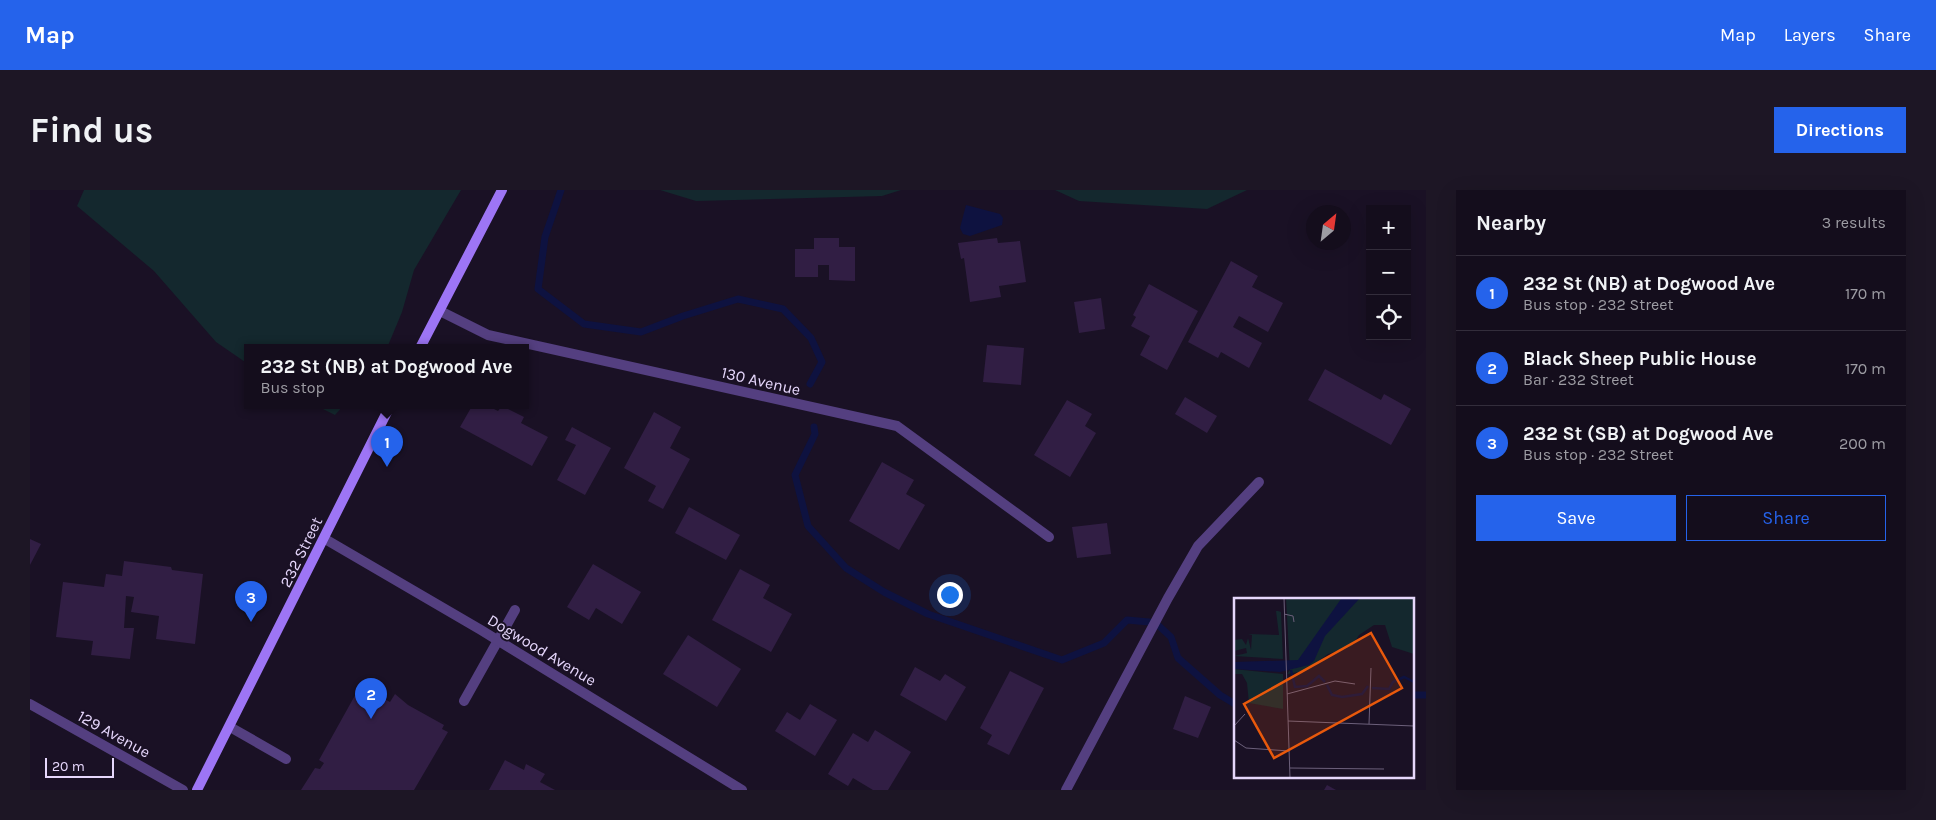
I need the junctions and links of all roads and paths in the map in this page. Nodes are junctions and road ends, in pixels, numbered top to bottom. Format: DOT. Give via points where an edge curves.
graph roads {
  1 [pos="502,190"];
  2 [pos="440,311"];
  3 [pos="422,344"];
  4 [pos="528,344"];
  5 [pos="529,344"];
  6 [pos="389,409"];
  7 [pos="1259,482"];
  8 [pos="1049,537"];
  9 [pos="325,539"];
  10 [pos="515,610"];
  11 [pos="498,640"];
  12 [pos="464,701"];
  13 [pos="30,704"];
  14 [pos="230,727"];
  15 [pos="286,759"];
  16 [pos="183,790"];
  17 [pos="197,790"];
  18 [pos="742,790"];
  19 [pos="1066,790"];
  1 -- 2 [label="main road"];
  2 -- 3 [label="main road"];
  2 -- 4 [label="street, 130 Avenue" via="488,335"];
  5 -- 8 [label="street, 130 Avenue" via="897,426"];
  6 -- 9 [label="main road, 232 Street"];
  7 -- 19 [label="street" via="1198,546"];
  9 -- 11 [label="street, Dogwood Avenue"];
  9 -- 14 [label="main road, 232 Street"];
  10 -- 11 [label="street"];
  11 -- 12 [label="street"];
  11 -- 18 [label="street, Dogwood Avenue"];
  13 -- 16 [label="street, 129 Avenue"];
  14 -- 15 [label="street"];
  14 -- 17 [label="main road, 232 Street"];
}
